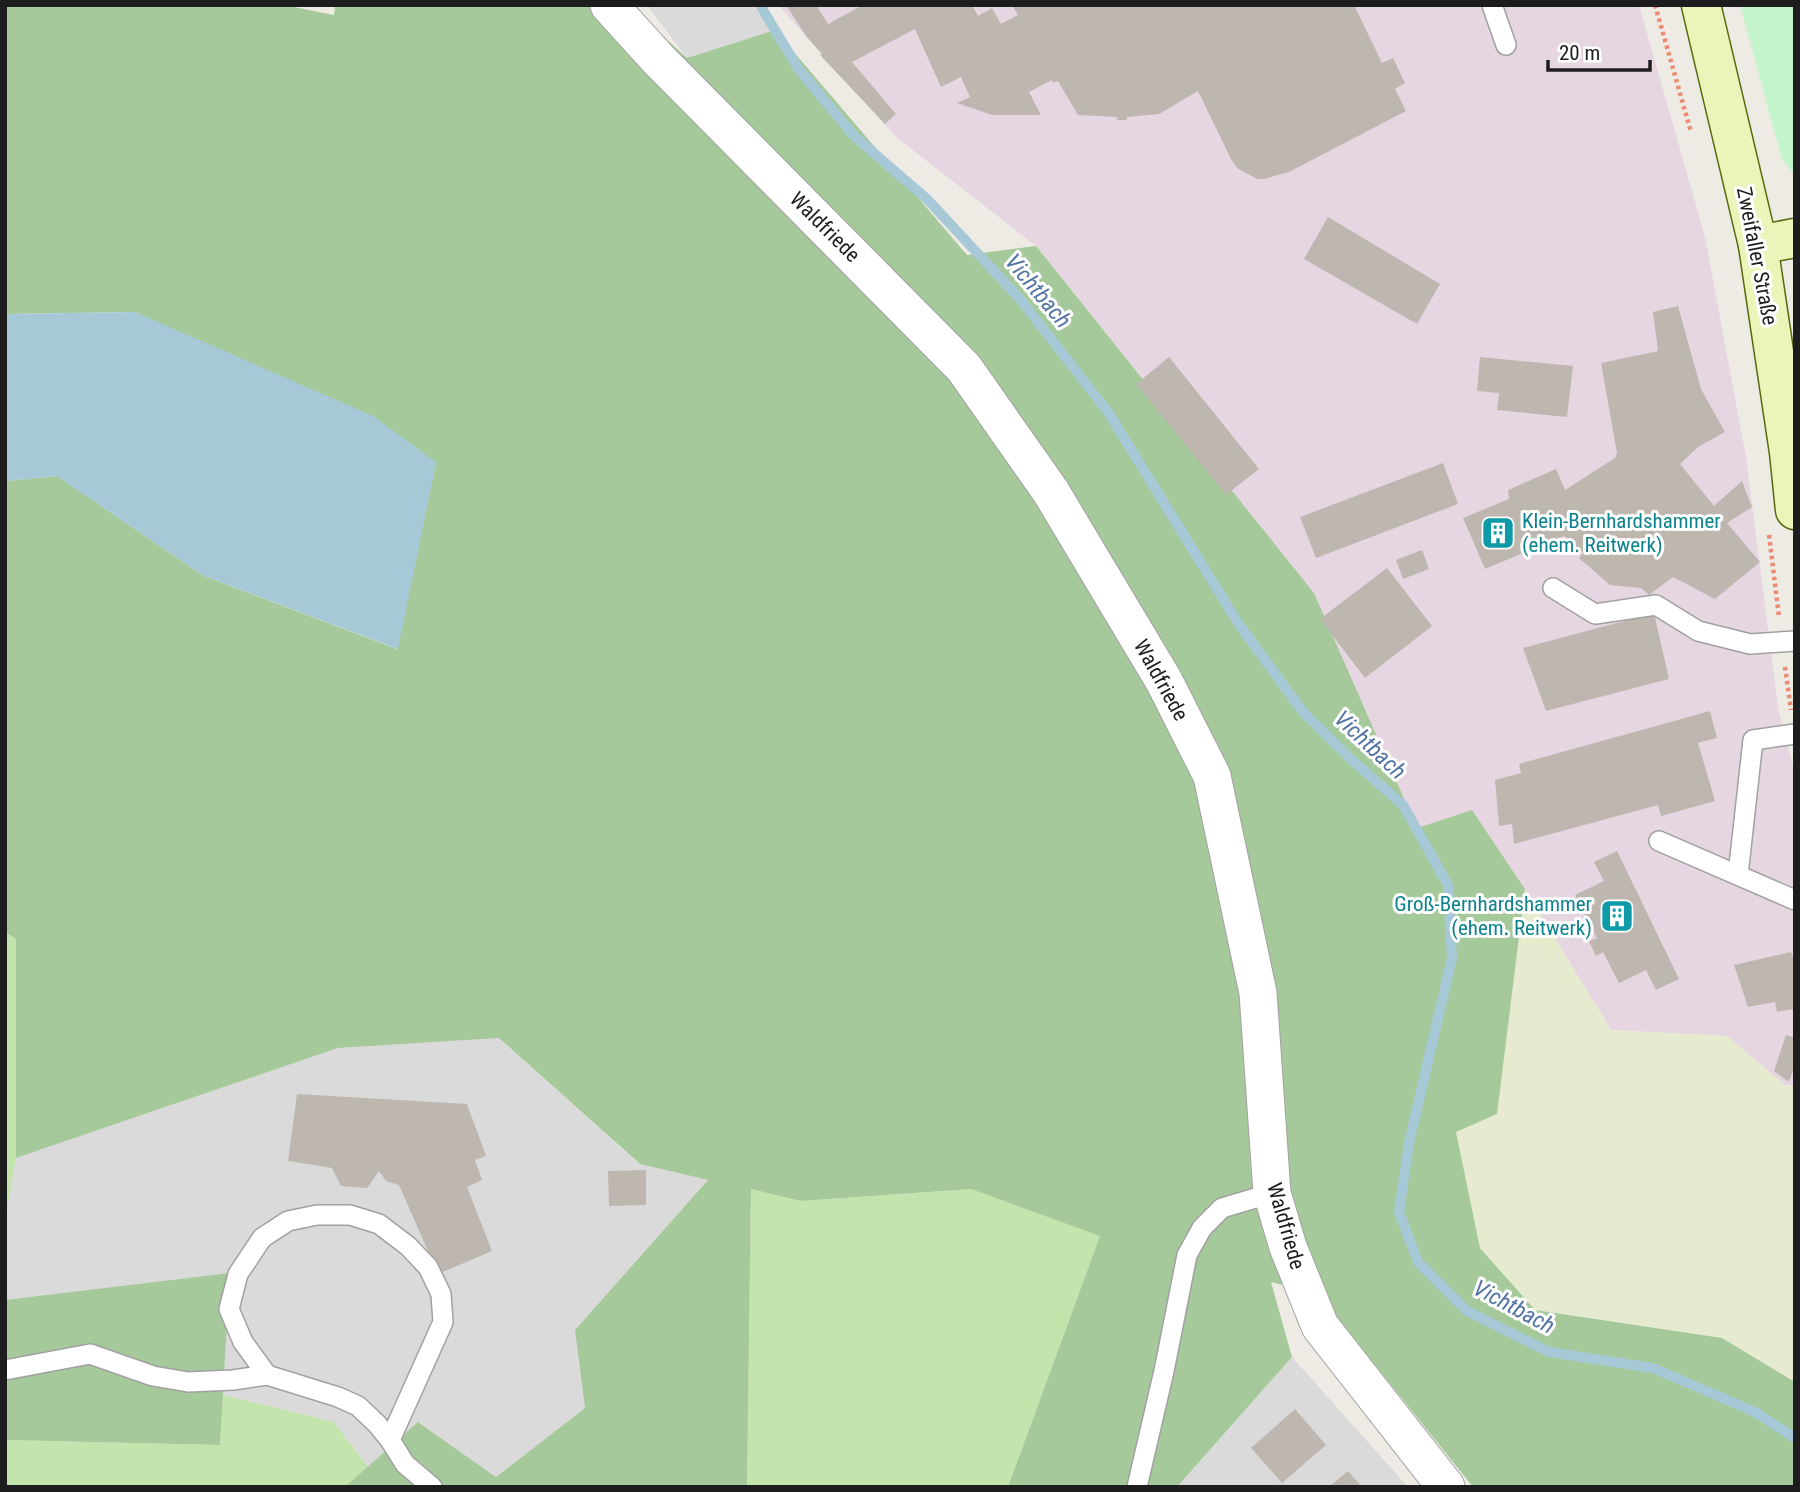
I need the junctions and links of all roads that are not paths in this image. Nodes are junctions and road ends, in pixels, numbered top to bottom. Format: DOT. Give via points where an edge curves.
graph roads {
  1 [pos="609,5"];
  2 [pos="1492,5"];
  3 [pos="1701,5"];
  4 [pos="1506,45"];
  5 [pos="1777,242"];
  6 [pos="1782,522"];
  7 [pos="1553,588"];
  8 [pos="1788,642"];
  9 [pos="1795,734"];
  10 [pos="1659,841"];
  11 [pos="1738,875"];
  12 [pos="1795,900"];
  13 [pos="1272,1193"];
  14 [pos="5,1370"];
  15 [pos="267,1375"];
  16 [pos="390,1440"];
  17 [pos="432,1487"];
  18 [pos="1137,1487"];
  19 [pos="1446,1487"];
  1 -- 13 [label="street, Waldfriede" via="964,368 1051,492 1164,681 1212,776 1258,993"];
  2 -- 4 [label="lane"];
  3 -- 5 [label="main road, Zweifaller Straße"];
  5 -- 6 [label="main road, Zweifaller Straße" via="1788,452"];
  7 -- 8 [label="lane" via="1595,614 1656,605 1698,631 1750,645"];
  9 -- 11 [label="lane" via="1753,740"];
  10 -- 11 [label="lane"];
  11 -- 12 [label="lane"];
  13 -- 18 [label="lane" via="1222,1208 1202,1228 1187,1255"];
  13 -- 19 [label="street, Waldfriede" via="1288,1247 1321,1325"];
  14 -- 15 [label="lane" via="90,1354 153,1376 188,1382"];
  15 -- 16 [label="lane" via="358,1406"];
  15 -- 16 [label="lane" via="243,1342 229,1309 238,1274 262,1238 288,1221 317,1216 350,1215 379,1224 428,1267 441,1294 443,1322"];
  16 -- 17 [label="lane" via="405,1464"];
}
